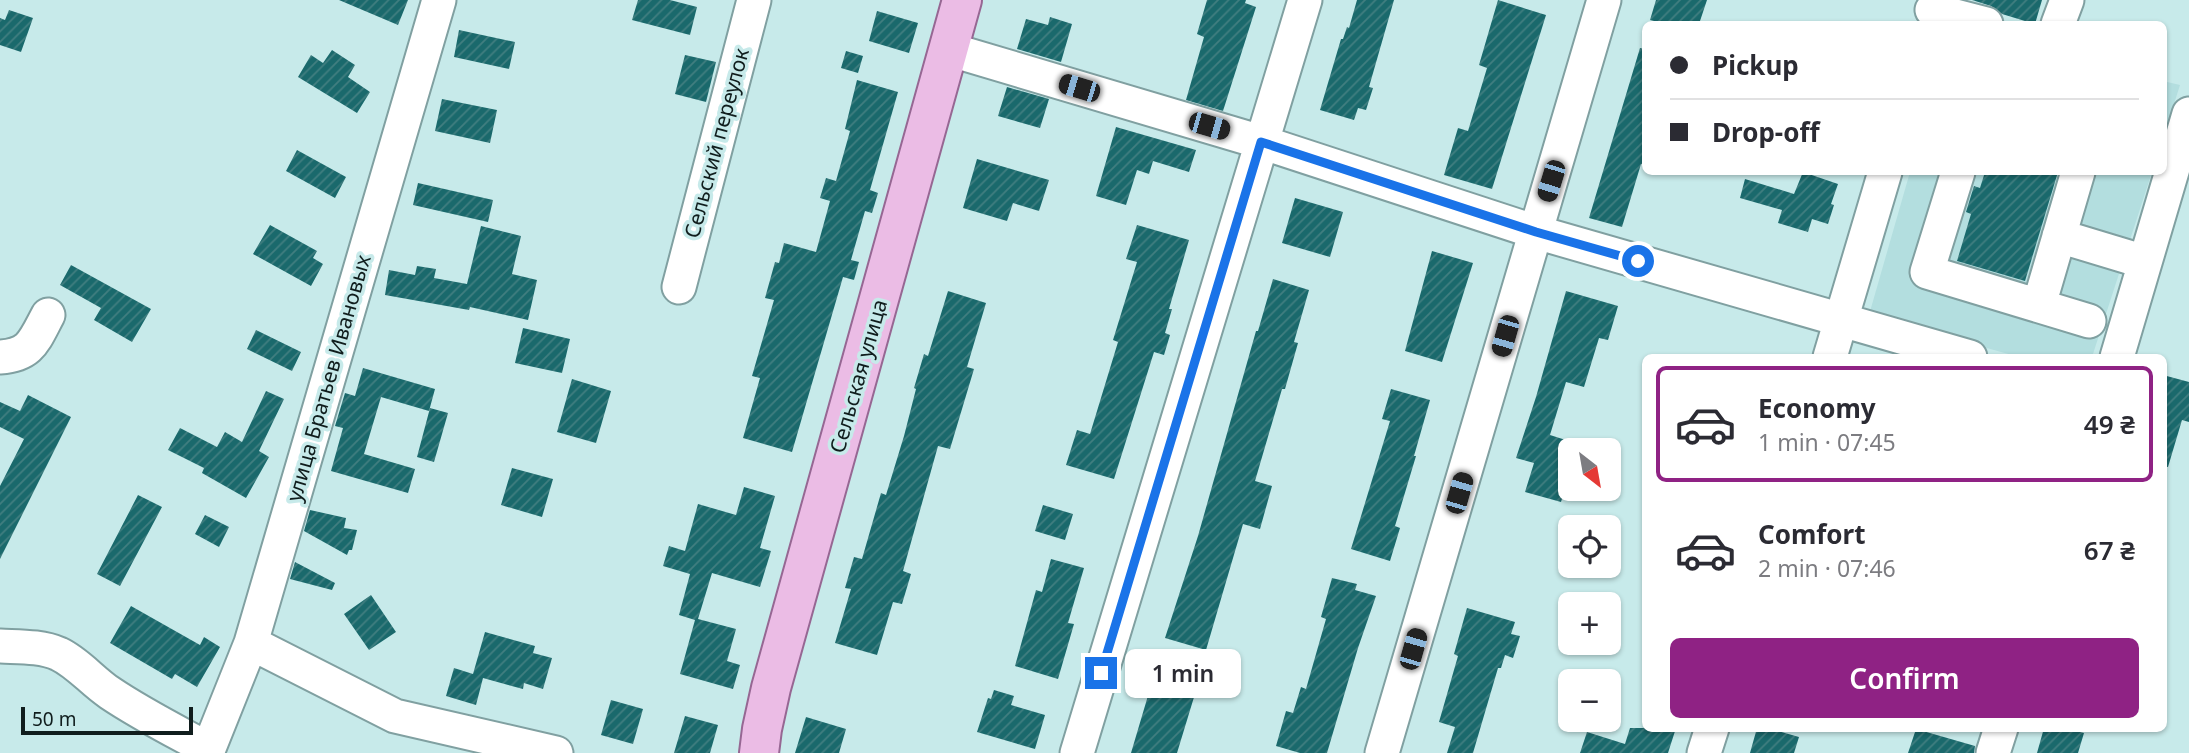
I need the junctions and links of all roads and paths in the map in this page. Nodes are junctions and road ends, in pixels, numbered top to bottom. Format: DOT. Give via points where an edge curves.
graph roads {
  1 [pos="439,0"];
  2 [pos="754,0"];
  3 [pos="962,0"];
  4 [pos="1305,0"];
  5 [pos="1605,0"];
  6 [pos="2067,0"];
  7 [pos="1931,11"];
  8 [pos="1973,21"];
  9 [pos="2059,21"];
  10 [pos="948,49"];
  11 [pos="2189,114"];
  12 [pos="1261,142"];
  13 [pos="1884,175"];
  14 [pos="1957,175"];
  15 [pos="2077,175"];
  16 [pos="1536,232"];
  17 [pos="2060,236"];
  18 [pos="2145,262"];
  19 [pos="679,287"];
  20 [pos="2039,305"];
  21 [pos="48,316"];
  22 [pos="1842,319"];
  23 [pos="2089,321"];
  24 [pos="1831,354"];
  25 [pos="1959,354"];
  26 [pos="2118,354"];
  27 [pos="0,357"];
  28 [pos="251,643"];
  29 [pos="0,646"];
  30 [pos="1711,732"];
  31 [pos="2000,732"];
  32 [pos="208,751"];
  33 [pos="556,753"];
  34 [pos="760,753"];
  35 [pos="1077,753"];
  36 [pos="1382,753"];
  37 [pos="1704,753"];
  38 [pos="1993,753"];
  1 -- 28 [label="street, улица Братьев Ивановых"];
  2 -- 19 [label="street, Сельский переулок"];
  3 -- 10 [label="main road, Сельская улица"];
  4 -- 12 [label="street"];
  5 -- 16 [label="street"];
  6 -- 9 [label="street"];
  7 -- 8 [label="street"];
  10 -- 12 [label="street"];
  10 -- 34 [label="main road, Сельская улица" via="771,688"];
  11 -- 18 [label="street"];
  12 -- 16 [label="street"];
  12 -- 35 [label="street"];
  13 -- 22 [label="street"];
  14 -- 20 [label="street" via="1927,272"];
  15 -- 17 [label="street"];
  16 -- 22 [label="street"];
  16 -- 36 [label="street"];
  17 -- 18 [label="street"];
  17 -- 20 [label="street"];
  18 -- 26 [label="street"];
  20 -- 23 [label="street"];
  21 -- 27 [label="street" via="24,352"];
  22 -- 24 [label="street"];
  22 -- 25 [label="street"];
  28 -- 32 [label="street, улица Братьев Ивановых"];
  28 -- 33 [label="street" via="395,716"];
  29 -- 32 [label="street" via="57,653 131,707"];
  30 -- 37 [label="street"];
  31 -- 38 [label="street"];
}
